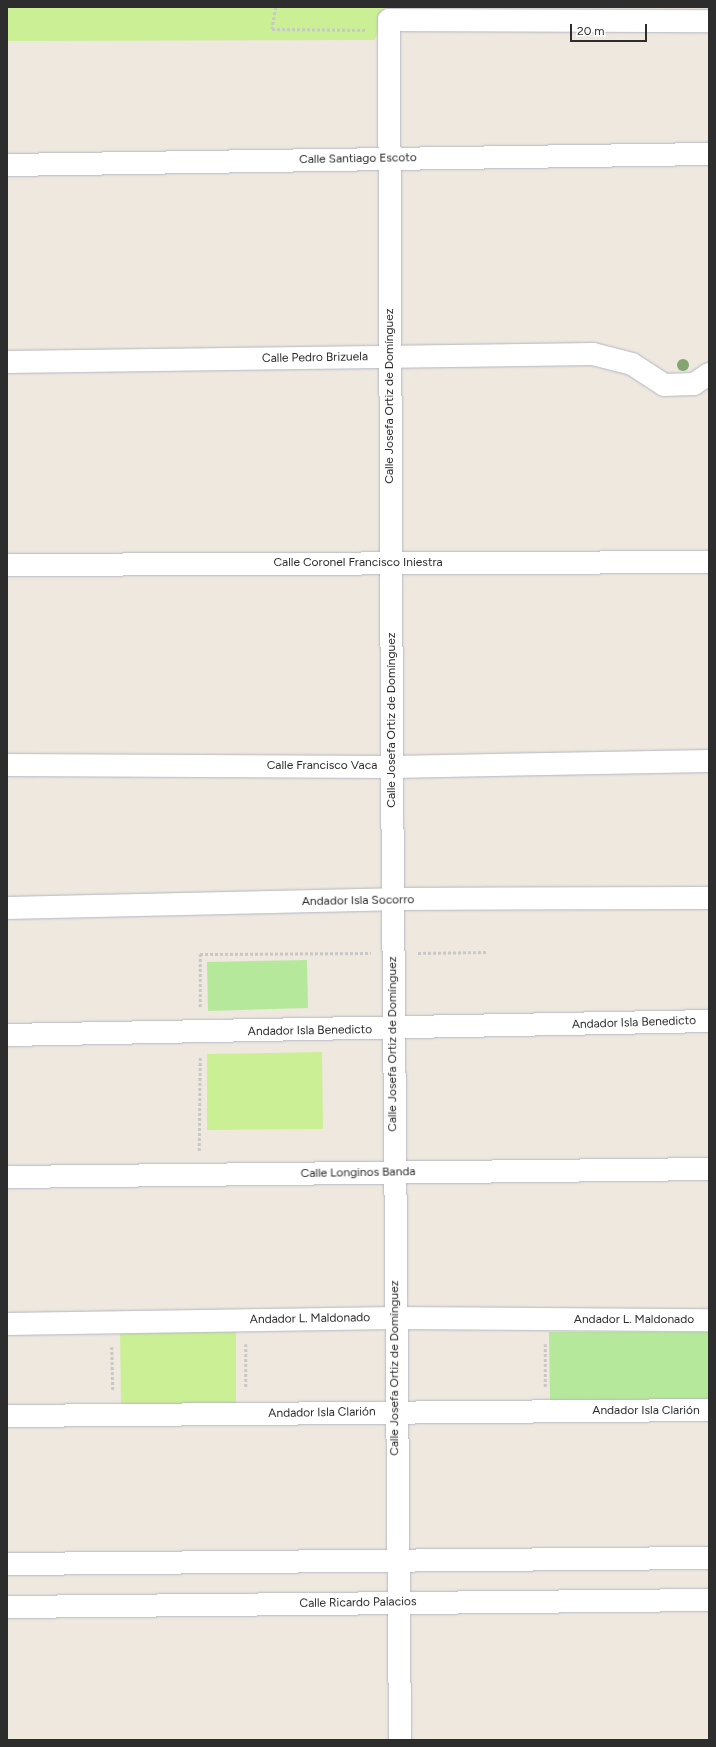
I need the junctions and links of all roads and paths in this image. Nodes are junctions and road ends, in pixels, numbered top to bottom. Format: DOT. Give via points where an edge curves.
graph roads {
  1 [pos="276,7"];
  2 [pos="709,21"];
  3 [pos="389,30"];
  4 [pos="709,154"];
  5 [pos="389,159"];
  6 [pos="7,165"];
  7 [pos="390,357"];
  8 [pos="7,362"];
  9 [pos="709,374"];
  10 [pos="709,562"];
  11 [pos="391,563"];
  12 [pos="7,565"];
  13 [pos="709,761"];
  14 [pos="7,765"];
  15 [pos="392,767"];
  16 [pos="709,898"];
  17 [pos="393,900"];
  18 [pos="7,908"];
  19 [pos="488,952"];
  20 [pos="393,953"];
  21 [pos="709,1021"];
  22 [pos="393,1030"];
  23 [pos="200,1032"];
  24 [pos="7,1035"];
  25 [pos="709,1169"];
  26 [pos="394,1173"];
  27 [pos="199,1175"];
  28 [pos="7,1177"];
  29 [pos="395,1318"];
  30 [pos="545,1319"];
  31 [pos="246,1320"];
  32 [pos="709,1320"];
  33 [pos="111,1322"];
  34 [pos="7,1324"];
  35 [pos="709,1410"];
  36 [pos="545,1411"];
  37 [pos="395,1412"];
  38 [pos="246,1414"];
  39 [pos="114,1415"];
  40 [pos="7,1416"];
  41 [pos="709,1558"];
  42 [pos="396,1560"];
  43 [pos="7,1564"];
  44 [pos="709,1600"];
  45 [pos="397,1603"];
  46 [pos="7,1607"];
  47 [pos="400,1740"];
  1 -- 3 [label="path" via="272,29"];
  2 -- 3 [label="street" via="389,20"];
  3 -- 5 [label="street, Calle Josefa Ortiz de Domínguez"];
  4 -- 5 [label="street, Calle Santiago Escoto"];
  5 -- 6 [label="street, Calle Santiago Escoto"];
  5 -- 7 [label="street, Calle Josefa Ortiz de Domínguez"];
  7 -- 8 [label="street, Calle Pedro Brizuela"];
  7 -- 9 [label="street, Calle Pedro Brizuela" via="593,354 632,364 664,385 694,384"];
  7 -- 11 [label="street, Calle Josefa Ortiz de Domínguez"];
  10 -- 11 [label="street, Calle Coronel Francisco Iniestra"];
  11 -- 12 [label="street, Calle Coronel Francisco Iniestra"];
  11 -- 15 [label="street, Calle Josefa Ortiz de Domínguez"];
  13 -- 15 [label="street, Calle Francisco Vaca"];
  14 -- 15 [label="street, Calle Francisco Vaca"];
  15 -- 17 [label="street, Calle Josefa Ortiz de Domínguez"];
  16 -- 17 [label="street, Andador Isla Socorro"];
  17 -- 18 [label="street, Andador Isla Socorro"];
  17 -- 20 [label="street, Calle Josefa Ortiz de Domínguez"];
  19 -- 20 [label="path"];
  20 -- 22 [label="street, Calle Josefa Ortiz de Domínguez"];
  20 -- 23 [label="path" via="200,954"];
  21 -- 22 [label="street, Andador Isla Benedicto"];
  22 -- 23 [label="street, Andador Isla Benedicto"];
  22 -- 26 [label="street, Calle Josefa Ortiz de Domínguez"];
  23 -- 24 [label="street, Andador Isla Benedicto"];
  23 -- 27 [label="path"];
  25 -- 26 [label="street, Calle Longinos Banda"];
  26 -- 27 [label="street, Calle Longinos Banda"];
  26 -- 29 [label="street, Calle Josefa Ortiz de Domínguez"];
  27 -- 28 [label="street, Calle Longinos Banda"];
  29 -- 30 [label="street, Andador L. Maldonado"];
  29 -- 31 [label="street, Andador L. Maldonado"];
  29 -- 37 [label="street, Calle Josefa Ortiz de Domínguez"];
  30 -- 32 [label="street, Andador L. Maldonado"];
  30 -- 36 [label="path"];
  31 -- 33 [label="street, Andador L. Maldonado"];
  31 -- 38 [label="path"];
  33 -- 34 [label="street, Andador L. Maldonado"];
  33 -- 39 [label="path"];
  35 -- 36 [label="street, Andador Isla Clarión"];
  36 -- 37 [label="street, Andador Isla Clarión"];
  37 -- 38 [label="street, Andador Isla Clarión"];
  37 -- 42 [label="street, Calle Josefa Ortiz de Domínguez"];
  38 -- 39 [label="street, Andador Isla Clarión"];
  39 -- 40 [label="street, Andador Isla Clarión"];
  41 -- 42 [label="street"];
  42 -- 43 [label="street"];
  42 -- 45 [label="street, Calle Josefa Ortiz de Domínguez"];
  44 -- 45 [label="street, Calle Ricardo Palacios"];
  45 -- 46 [label="street, Calle Ricardo Palacios"];
  45 -- 47 [label="street, Calle Josefa Ortiz de Domínguez"];
}
